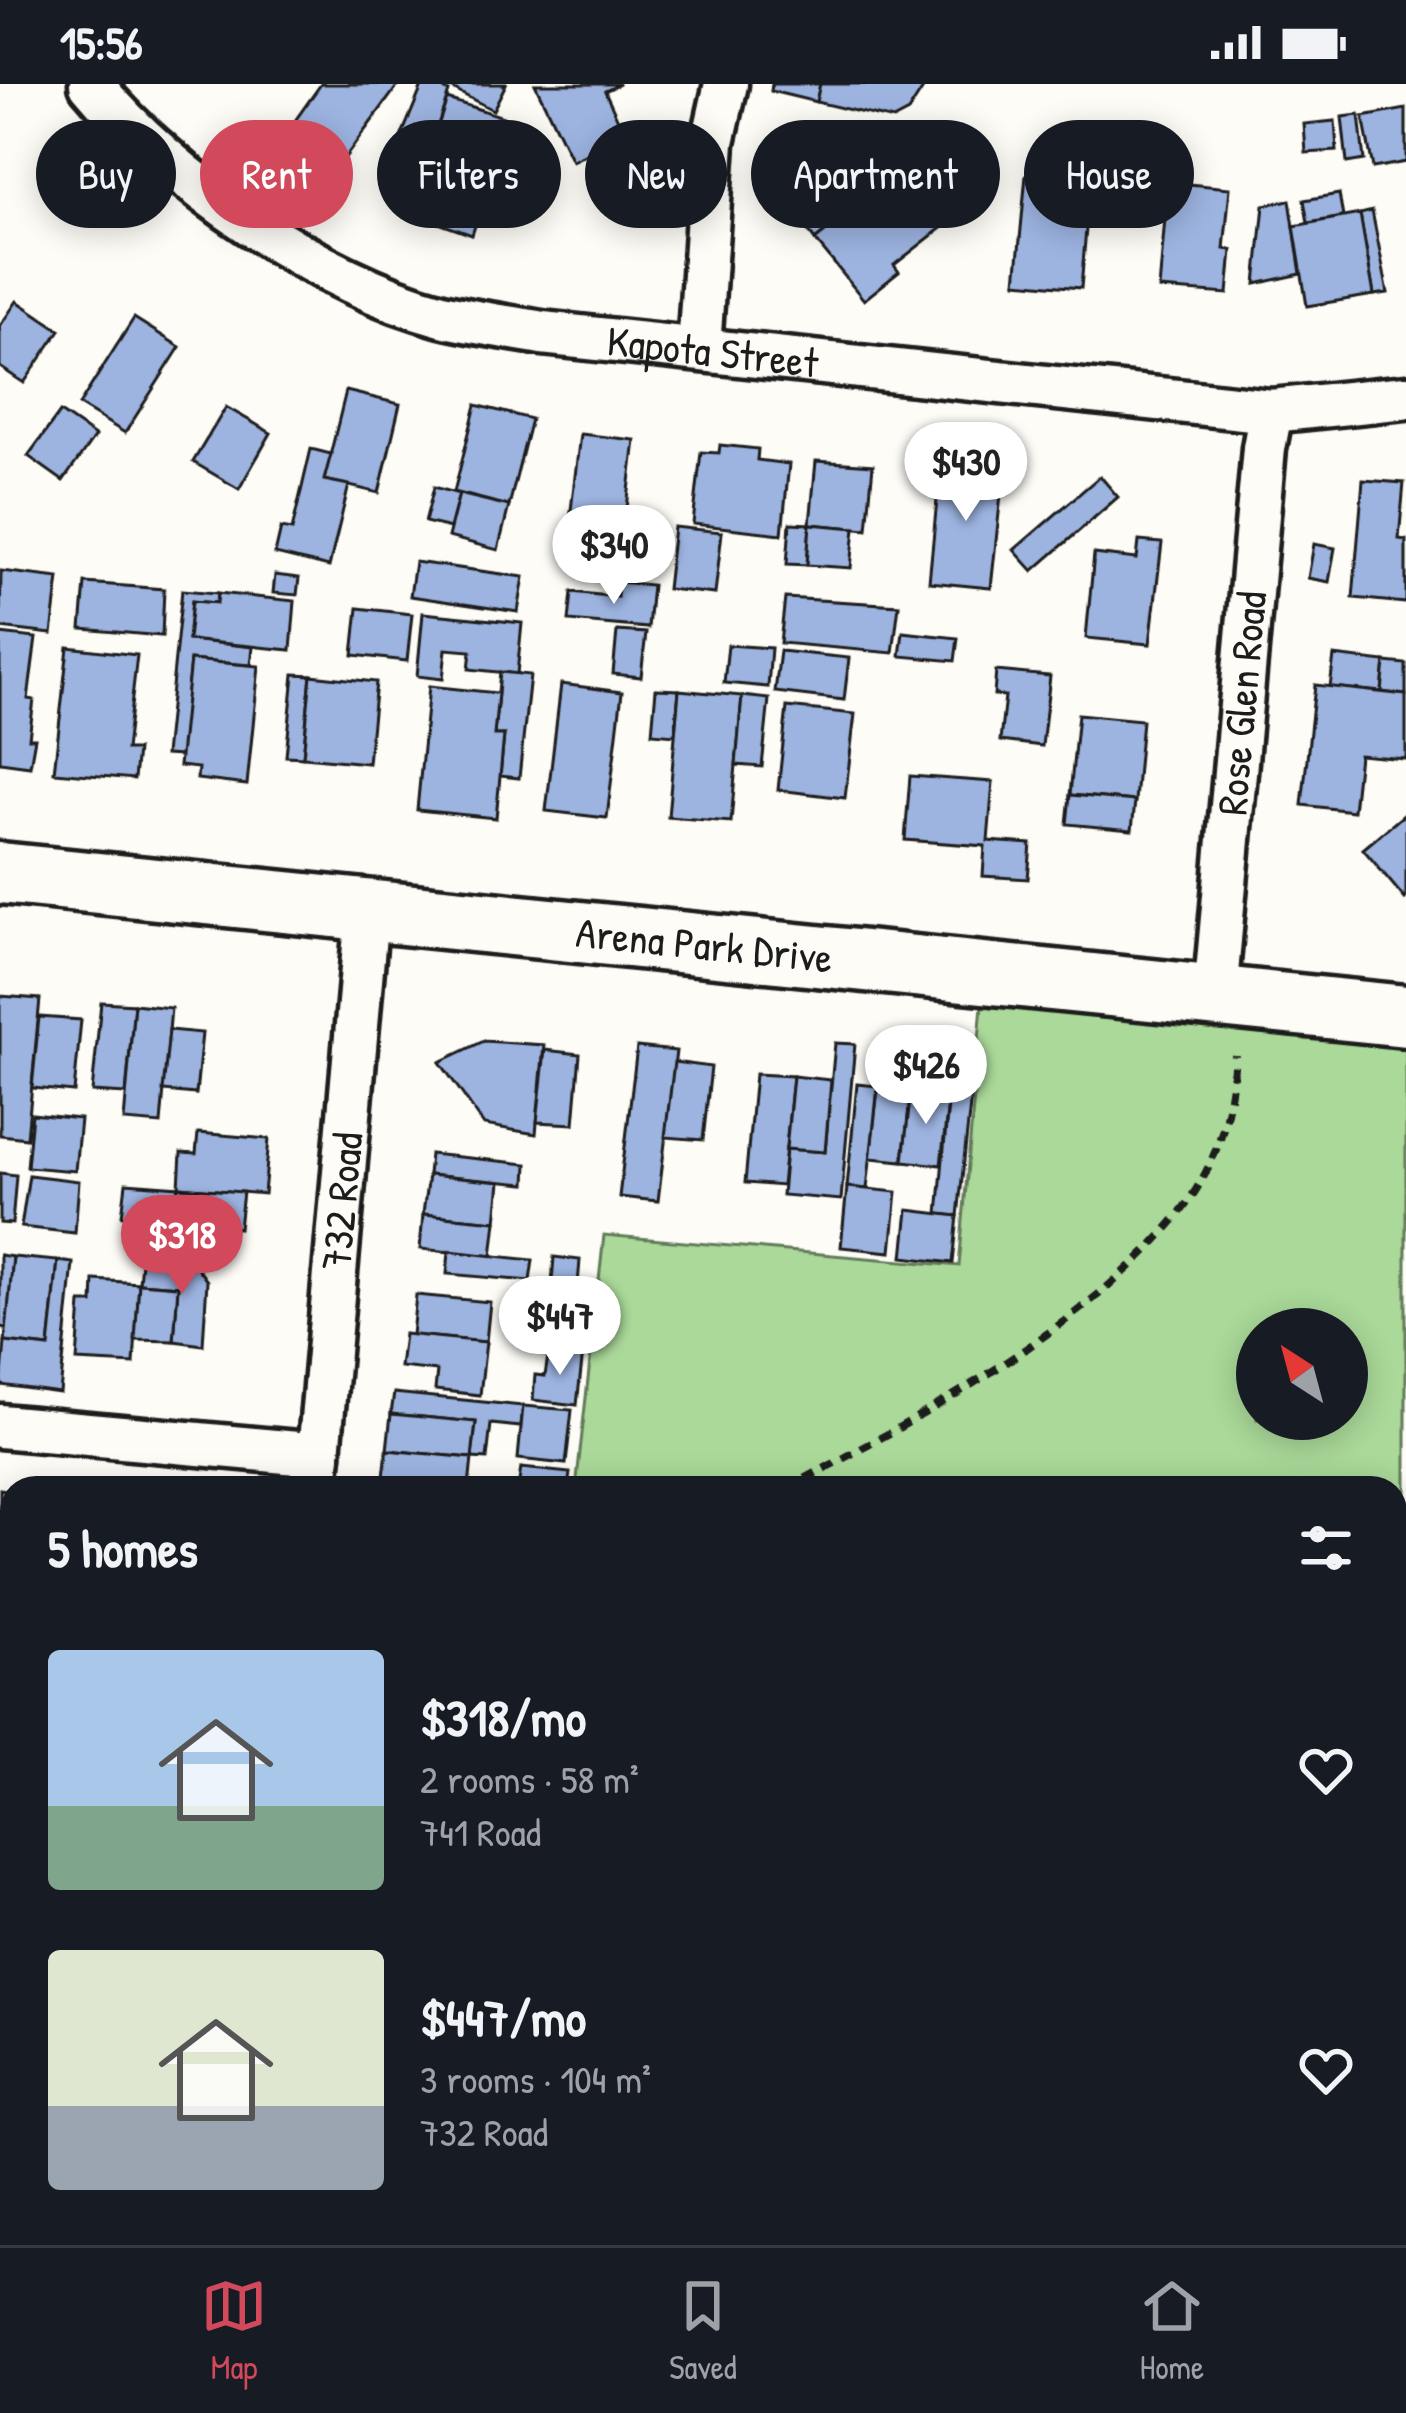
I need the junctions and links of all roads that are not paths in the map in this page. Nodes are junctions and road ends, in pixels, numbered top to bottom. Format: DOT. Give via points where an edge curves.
graph roads {
  1 [pos="92,84"];
  2 [pos="726,84"];
  3 [pos="699,349"];
  4 [pos="1406,397"];
  5 [pos="1271,411"];
  6 [pos="0,873"];
  7 [pos="368,913"];
  8 [pos="1228,997"];
  9 [pos="1406,1016"];
  10 [pos="0,1426"];
  11 [pos="318,1471"];
  1 -- 3 [label="street, Kapota Street" via="124,124 211,196 290,250 357,282 440,314"];
  2 -- 3 [label="street" via="713,142"];
  3 -- 5 [label="street, Kapota Street"];
  4 -- 5 [label="street, Kapota Street"];
  5 -- 8 [label="street, Rose Glen Road"];
  6 -- 7 [label="street, Arena Park Drive"];
  7 -- 8 [label="street, Arena Park Drive"];
  7 -- 11 [label="street, 732 Road"];
  8 -- 9 [label="street, Arena Park Drive"];
  10 -- 11 [label="street"];
}
